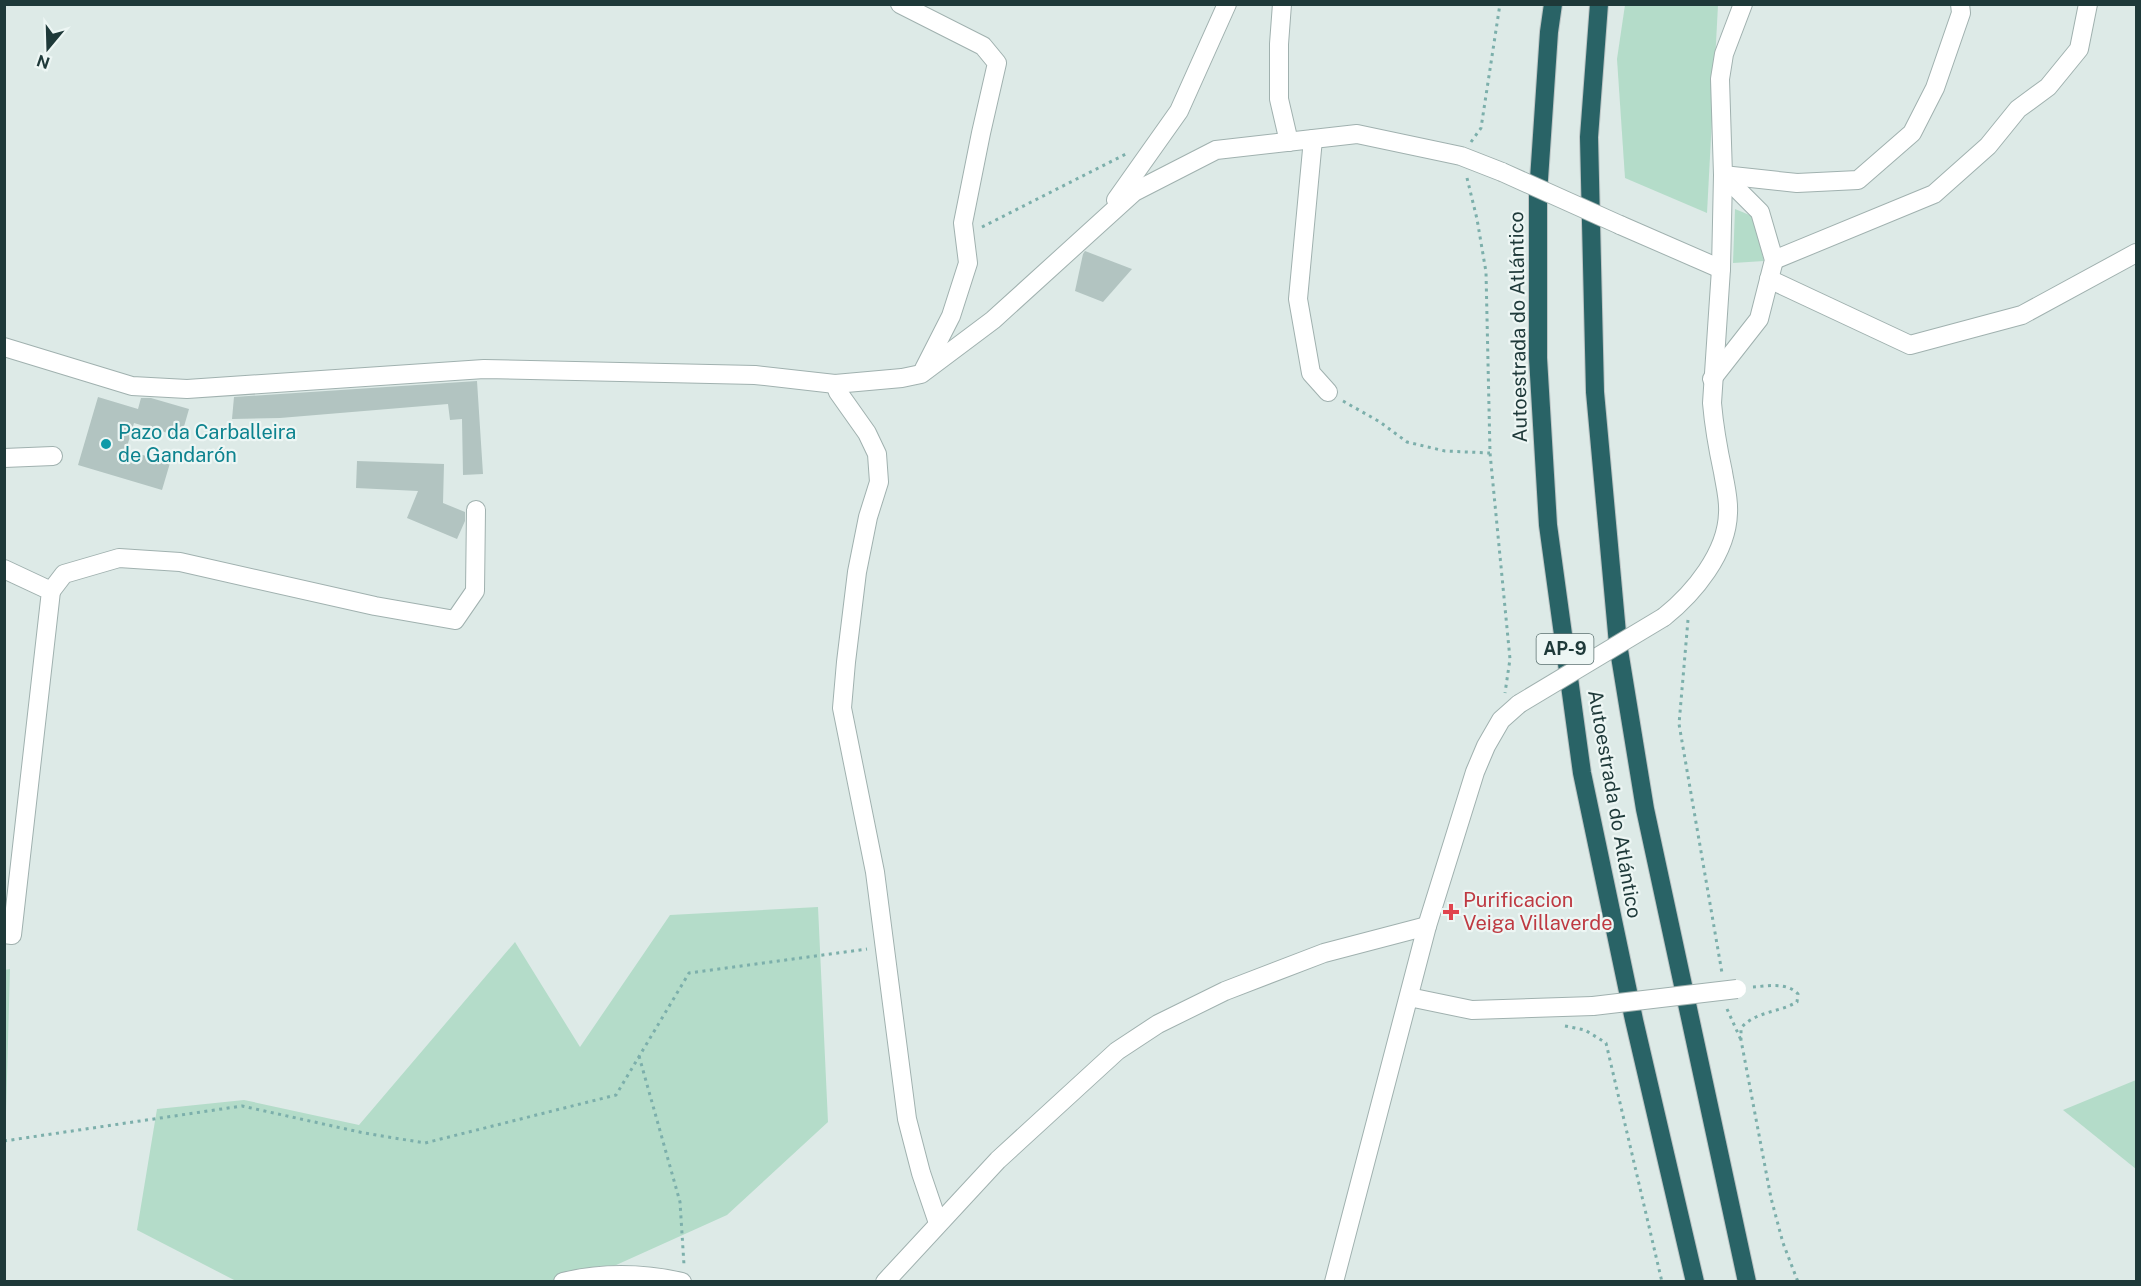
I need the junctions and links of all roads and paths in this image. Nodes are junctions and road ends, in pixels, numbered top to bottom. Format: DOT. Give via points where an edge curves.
graph roads {
  1 [pos="900,4"];
  2 [pos="1227,4"];
  3 [pos="1282,4"];
  4 [pos="1500,4"];
  5 [pos="1553,4"];
  6 [pos="1599,4"];
  7 [pos="1743,4"];
  8 [pos="1960,4"];
  9 [pos="2088,4"];
  10 [pos="1314,139"];
  11 [pos="1158,141"];
  12 [pos="1289,142"];
  13 [pos="1461,156"];
  14 [pos="1723,175"];
  15 [pos="1100,224"];
  16 [pos="965,236"];
  17 [pos="2136,254"];
  18 [pos="1774,260"];
  19 [pos="1721,269"];
  20 [pos="1769,279"];
  21 [pos="4,346"];
  22 [pos="921,374"];
  23 [pos="1712,379"];
  24 [pos="835,384"];
  25 [pos="1328,392"];
  26 [pos="1490,453"];
  27 [pos="53,456"];
  28 [pos="4,458"];
  29 [pos="476,510"];
  30 [pos="4,569"];
  31 [pos="51,591"];
  32 [pos="1691,591"];
  33 [pos="1501,720"];
  34 [pos="1427,926"];
  35 [pos="4,934"];
  36 [pos="884,947"];
  37 [pos="1722,974"];
  38 [pos="1731,996"];
  39 [pos="1409,997"];
  40 [pos="1562,1026"];
  41 [pos="1741,1040"];
  42 [pos="639,1056"];
  43 [pos="4,1142"];
  44 [pos="938,1223"];
  45 [pos="684,1276"];
  46 [pos="563,1281"];
  47 [pos="885,1281"];
  48 [pos="1334,1281"];
  49 [pos="1662,1281"];
  50 [pos="1695,1281"];
  51 [pos="1747,1281"];
  52 [pos="1798,1281"];
  1 -- 16 [label="street" via="983,46 997,63 963,223"];
  2 -- 11 [label="street" via="1179,111"];
  3 -- 12 [label="street" via="1279,99"];
  4 -- 13 [label="path" via="1481,128"];
  5 -- 50 [label="highway, Autoestrada do Atlántico / AP-9" via="1538,206 1538,358 1548,525 1582,773"];
  6 -- 51 [label="highway, Autoestrada do Atlántico / AP-9" via="1589,137 1595,392 1618,644 1645,809"];
  7 -- 14 [label="street" via="1724,54 1720,79"];
  8 -- 14 [label="street" via="1961,13 1935,88 1912,133 1858,180 1797,183"];
  9 -- 18 [label="street" via="2079,49 2048,87 2019,109 1988,146 1934,194"];
  10 -- 12 [label="street"];
  10 -- 13 [label="street" via="1357,134"];
  10 -- 25 [label="street" via="1298,299 1311,373"];
  11 -- 15 [label="street"];
  11 -- 16 [label="path" via="1114,159"];
  12 -- 15 [label="street" via="1216,150 1134,192"];
  13 -- 19 [label="street, bridge"];
  13 -- 26 [label="path" via="1486,272"];
  14 -- 18 [label="street" via="1760,212"];
  14 -- 19 [label="street"];
  15 -- 22 [label="street" via="993,320"];
  16 -- 22 [label="street" via="968,263 951,316"];
  17 -- 20 [label="street" via="2022,315 1910,345"];
  18 -- 20 [label="street"];
  19 -- 23 [label="street"];
  20 -- 23 [label="street" via="1759,319"];
  21 -- 24 [label="street" via="132,386 187,389 484,369 755,375"];
  22 -- 24 [label="street"];
  23 -- 32 [label="street" via="1713,423 1728,514 1719,549"];
  24 -- 36 [label="street" via="877,454 879,482 857,572 842,708 875,872"];
  25 -- 26 [label="path" via="1407,442 1445,451"];
  26 -- 33 [label="path" via="1510,659"];
  27 -- 28 [label="street"];
  29 -- 31 [label="street" via="475,591 455,620 180,562 119,558 64,574"];
  30 -- 31 [label="street"];
  31 -- 35 [label="street" via="12,935"];
  32 -- 33 [label="street, bridge" via="1664,617 1519,704"];
  32 -- 37 [label="path" via="1679,724"];
  33 -- 34 [label="street" via="1475,772"];
  34 -- 39 [label="street"];
  34 -- 44 [label="street" via="1324,953 1225,991 1158,1024 1116,1052 998,1160"];
  36 -- 42 [label="path" via="689,973"];
  36 -- 44 [label="street" via="907,1119"];
  38 -- 39 [label="street, bridge" via="1472,1010"];
  38 -- 41 [label="path" via="1727,1013"];
  38 -- 41 [label="path" via="1784,986 1798,994 1797,1002 1787,1008 1749,1019 1741,1028"];
  39 -- 48 [label="street"];
  40 -- 49 [label="path" via="1585,1029 1606,1043"];
  41 -- 52 [label="path" via="1771,1198"];
  42 -- 43 [label="path" via="616,1095 425,1143 242,1106"];
  42 -- 45 [label="path" via="680,1202"];
  44 -- 47 [label="street"];
  45 -- 46 [label="street" via="594,1275"];
}
